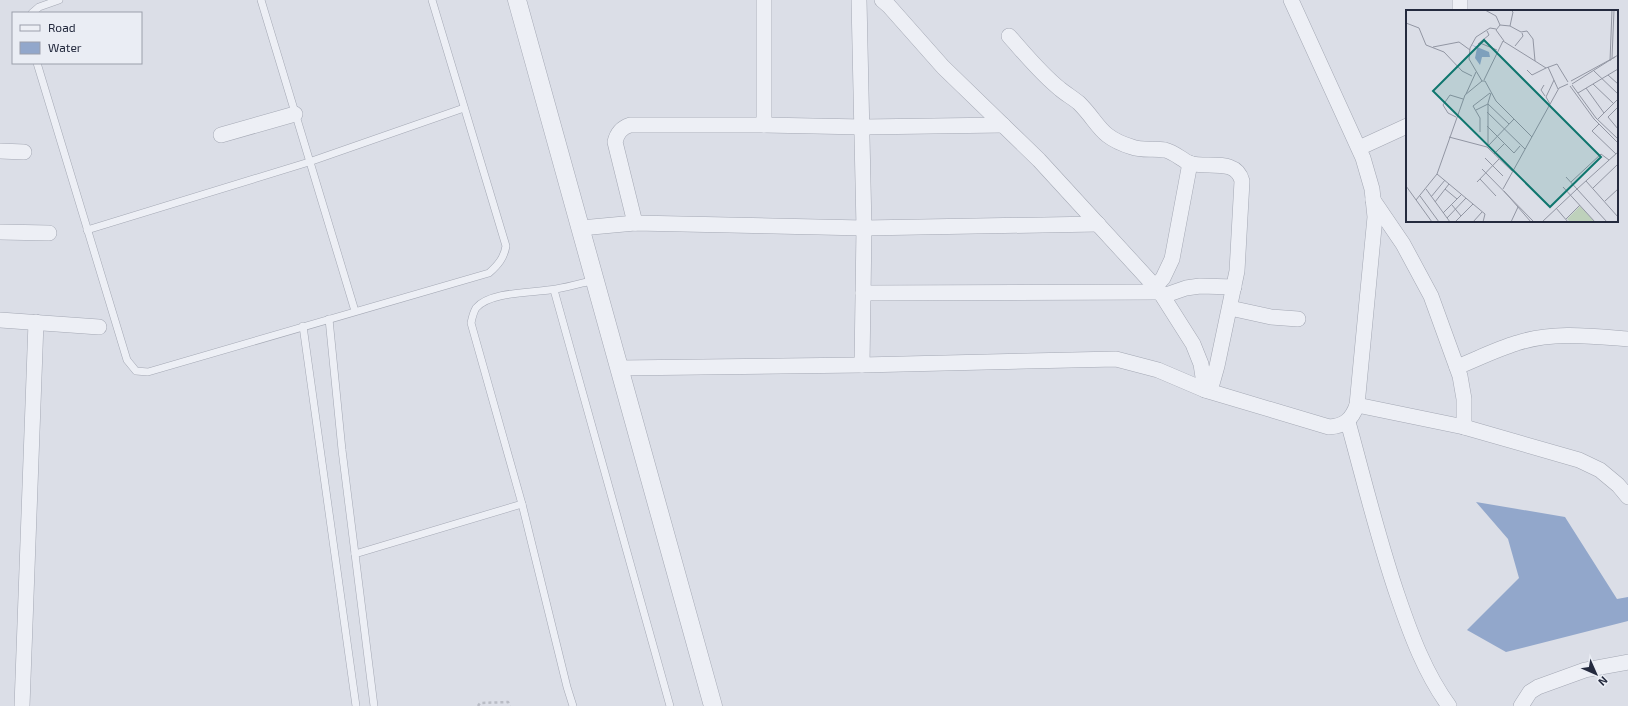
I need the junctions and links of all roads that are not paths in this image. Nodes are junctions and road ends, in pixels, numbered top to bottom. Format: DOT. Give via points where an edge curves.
graph roads {
  1 [pos="59,0"];
  2 [pos="261,0"];
  3 [pos="432,0"];
  4 [pos="517,0"];
  5 [pos="764,0"];
  6 [pos="859,0"];
  7 [pos="882,0"];
  8 [pos="1291,0"];
  9 [pos="33,12"];
  10 [pos="1009,36"];
  11 [pos="37,64"];
  12 [pos="464,108"];
  13 [pos="295,114"];
  14 [pos="764,125"];
  15 [pos="1003,125"];
  16 [pos="1406,126"];
  17 [pos="862,127"];
  18 [pos="221,135"];
  19 [pos="1358,148"];
  20 [pos="0,151"];
  21 [pos="24,152"];
  22 [pos="309,162"];
  23 [pos="1190,163"];
  24 [pos="1373,199"];
  25 [pos="635,223"];
  26 [pos="1098,224"];
  27 [pos="581,228"];
  28 [pos="864,228"];
  29 [pos="87,230"];
  30 [pos="0,232"];
  31 [pos="49,233"];
  32 [pos="595,280"];
  33 [pos="1234,287"];
  34 [pos="554,290"];
  35 [pos="863,292"];
  36 [pos="1159,292"];
  37 [pos="1230,308"];
  38 [pos="355,311"];
  39 [pos="329,319"];
  40 [pos="1298,319"];
  41 [pos="0,320"];
  42 [pos="36,322"];
  43 [pos="303,326"];
  44 [pos="99,327"];
  45 [pos="1628,339"];
  46 [pos="862,365"];
  47 [pos="1457,367"];
  48 [pos="619,368"];
  49 [pos="1208,390"];
  50 [pos="1357,405"];
  51 [pos="1348,422"];
  52 [pos="1464,427"];
  53 [pos="1628,497"];
  54 [pos="522,504"];
  55 [pos="355,554"];
  56 [pos="1628,662"];
  57 [pos="22,706"];
  58 [pos="356,706"];
  59 [pos="374,706"];
  60 [pos="573,706"];
  61 [pos="670,706"];
  62 [pos="714,706"];
  63 [pos="1449,706"];
  64 [pos="1522,706"];
  1 -- 9 [label="lane" via="39,7"];
  2 -- 13 [label="lane"];
  3 -- 12 [label="lane"];
  4 -- 27 [label="street"];
  5 -- 14 [label="street"];
  6 -- 17 [label="street"];
  7 -- 15 [label="street" via="943,67"];
  8 -- 19 [label="street"];
  10 -- 23 [label="street" via="1040,71 1078,102 1110,138 1133,148 1171,152"];
  11 -- 29 [label="lane"];
  12 -- 22 [label="lane"];
  12 -- 38 [label="lane" via="506,246 505,254 489,273"];
  13 -- 18 [label="street"];
  13 -- 22 [label="lane"];
  14 -- 17 [label="street"];
  14 -- 25 [label="street" via="630,125 623,128 616,136 615,142"];
  15 -- 17 [label="street"];
  15 -- 26 [label="street"];
  16 -- 19 [label="street"];
  17 -- 28 [label="street"];
  19 -- 24 [label="street"];
  20 -- 21 [label="street"];
  22 -- 29 [label="lane"];
  22 -- 38 [label="lane"];
  23 -- 33 [label="street" via="1231,167 1241,174"];
  23 -- 36 [label="street" via="1172,259"];
  24 -- 47 [label="street" via="1403,244 1431,296"];
  24 -- 50 [label="street" via="1374,217"];
  25 -- 27 [label="street"];
  25 -- 28 [label="street"];
  26 -- 28 [label="street"];
  26 -- 36 [label="street"];
  27 -- 32 [label="street"];
  28 -- 35 [label="street"];
  29 -- 43 [label="lane" via="127,360 136,371 148,372"];
  30 -- 31 [label="street"];
  32 -- 34 [label="lane"];
  32 -- 48 [label="street"];
  33 -- 36 [label="street" via="1200,286"];
  33 -- 37 [label="street"];
  34 -- 54 [label="lane" via="497,297 486,301 472,316"];
  34 -- 61 [label="lane"];
  35 -- 36 [label="street"];
  35 -- 46 [label="street"];
  36 -- 49 [label="street" via="1193,344"];
  37 -- 40 [label="street" via="1271,317"];
  37 -- 49 [label="street"];
  38 -- 39 [label="lane"];
  39 -- 43 [label="lane"];
  39 -- 55 [label="lane"];
  41 -- 42 [label="street"];
  42 -- 44 [label="street"];
  42 -- 57 [label="street"];
  43 -- 58 [label="lane"];
  45 -- 47 [label="street" via="1583,336 1536,338 1517,342"];
  46 -- 48 [label="street"];
  46 -- 49 [label="street" via="1116,359 1158,370"];
  47 -- 52 [label="street" via="1464,399"];
  48 -- 62 [label="street"];
  49 -- 51 [label="street" via="1329,427"];
  50 -- 51 [label="street"];
  50 -- 52 [label="street"];
  51 -- 63 [label="street" via="1387,565 1413,641 1430,676"];
  52 -- 53 [label="street" via="1579,460 1600,470"];
  54 -- 55 [label="lane"];
  54 -- 60 [label="lane"];
  55 -- 59 [label="lane"];
  56 -- 64 [label="street" via="1585,670 1538,687 1530,692"];
}
